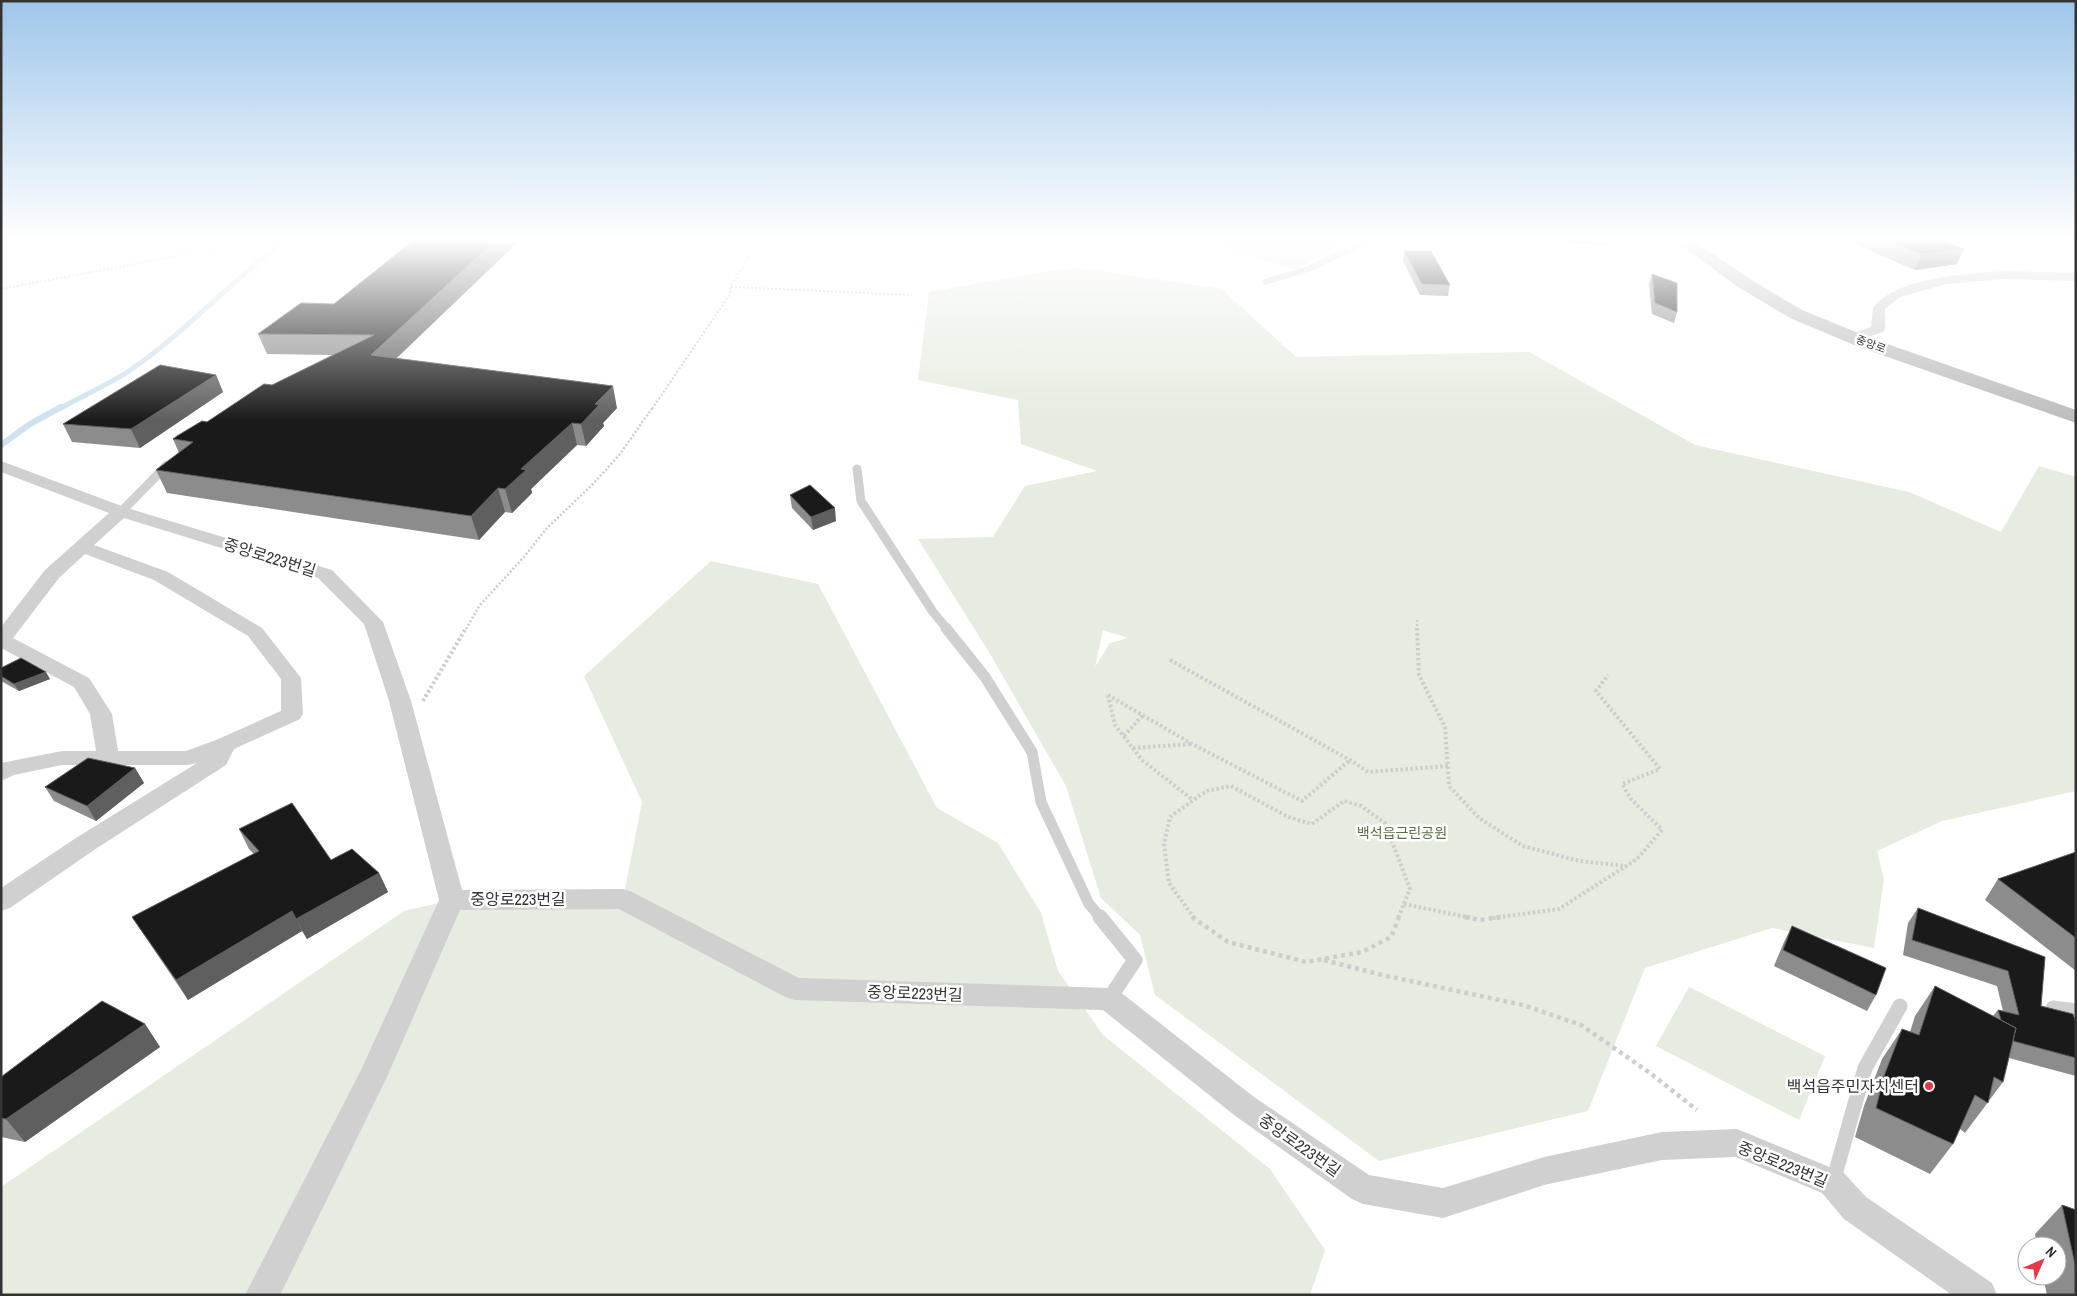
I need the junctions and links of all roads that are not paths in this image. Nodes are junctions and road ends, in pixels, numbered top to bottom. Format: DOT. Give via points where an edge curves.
graph roads {
  1 [pos="1773,300"];
  2 [pos="1794,300"];
  3 [pos="1888,300"];
  4 [pos="1861,336"];
  5 [pos="2076,406"];
  6 [pos="2076,416"];
  7 [pos="176,459"];
  8 [pos="1,466"];
  9 [pos="856,468"];
  10 [pos="121,512"];
  11 [pos="82,547"];
  12 [pos="2,640"];
  13 [pos="224,745"];
  14 [pos="108,758"];
  15 [pos="1,773"];
  16 [pos="452,900"];
  17 [pos="1,901"];
  18 [pos="1109,999"];
  19 [pos="1900,1006"];
  20 [pos="2053,1008"];
  21 [pos="2076,1011"];
  22 [pos="1833,1183"];
  23 [pos="262,1295"];
  24 [pos="1980,1295"];
  1 -- 4 [label="main road, 중앙로" via="1796,314"];
  2 -- 4 [label="main road, 중앙로"];
  3 -- 4 [label="street" via="1879,308 1878,329"];
  4 -- 5 [label="main road, 중앙로"];
  4 -- 6 [label="main road, 중앙로"];
  7 -- 10 [label="lane"];
  8 -- 10 [label="street, 중앙로223번길"];
  9 -- 18 [label="lane" via="861,501 933,612 985,677 1032,752 1041,802 1089,904 1135,960"];
  10 -- 11 [label="street"];
  10 -- 16 [label="street, 중앙로223번길" via="325,574 373,622 400,702"];
  11 -- 12 [label="street" via="52,574"];
  11 -- 13 [label="street" via="160,576 255,632 291,678 292,714"];
  12 -- 14 [label="street" via="82,683 101,714"];
  13 -- 14 [label="street" via="188,758"];
  13 -- 17 [label="street" via="218,760"];
  14 -- 15 [label="street" via="62,758"];
  16 -- 18 [label="street, 중앙로223번길" via="624,899 795,989"];
  16 -- 23 [label="street" via="372,1077"];
  18 -- 22 [label="street, 중앙로223번길" via="1244,1106 1363,1189 1443,1203 1544,1171 1662,1146 1737,1143"];
  19 -- 22 [label="lane" via="1865,1068"];
  20 -- 21 [label="lane"];
  22 -- 24 [label="street, 중앙로223번길" via="1855,1208"];
}
